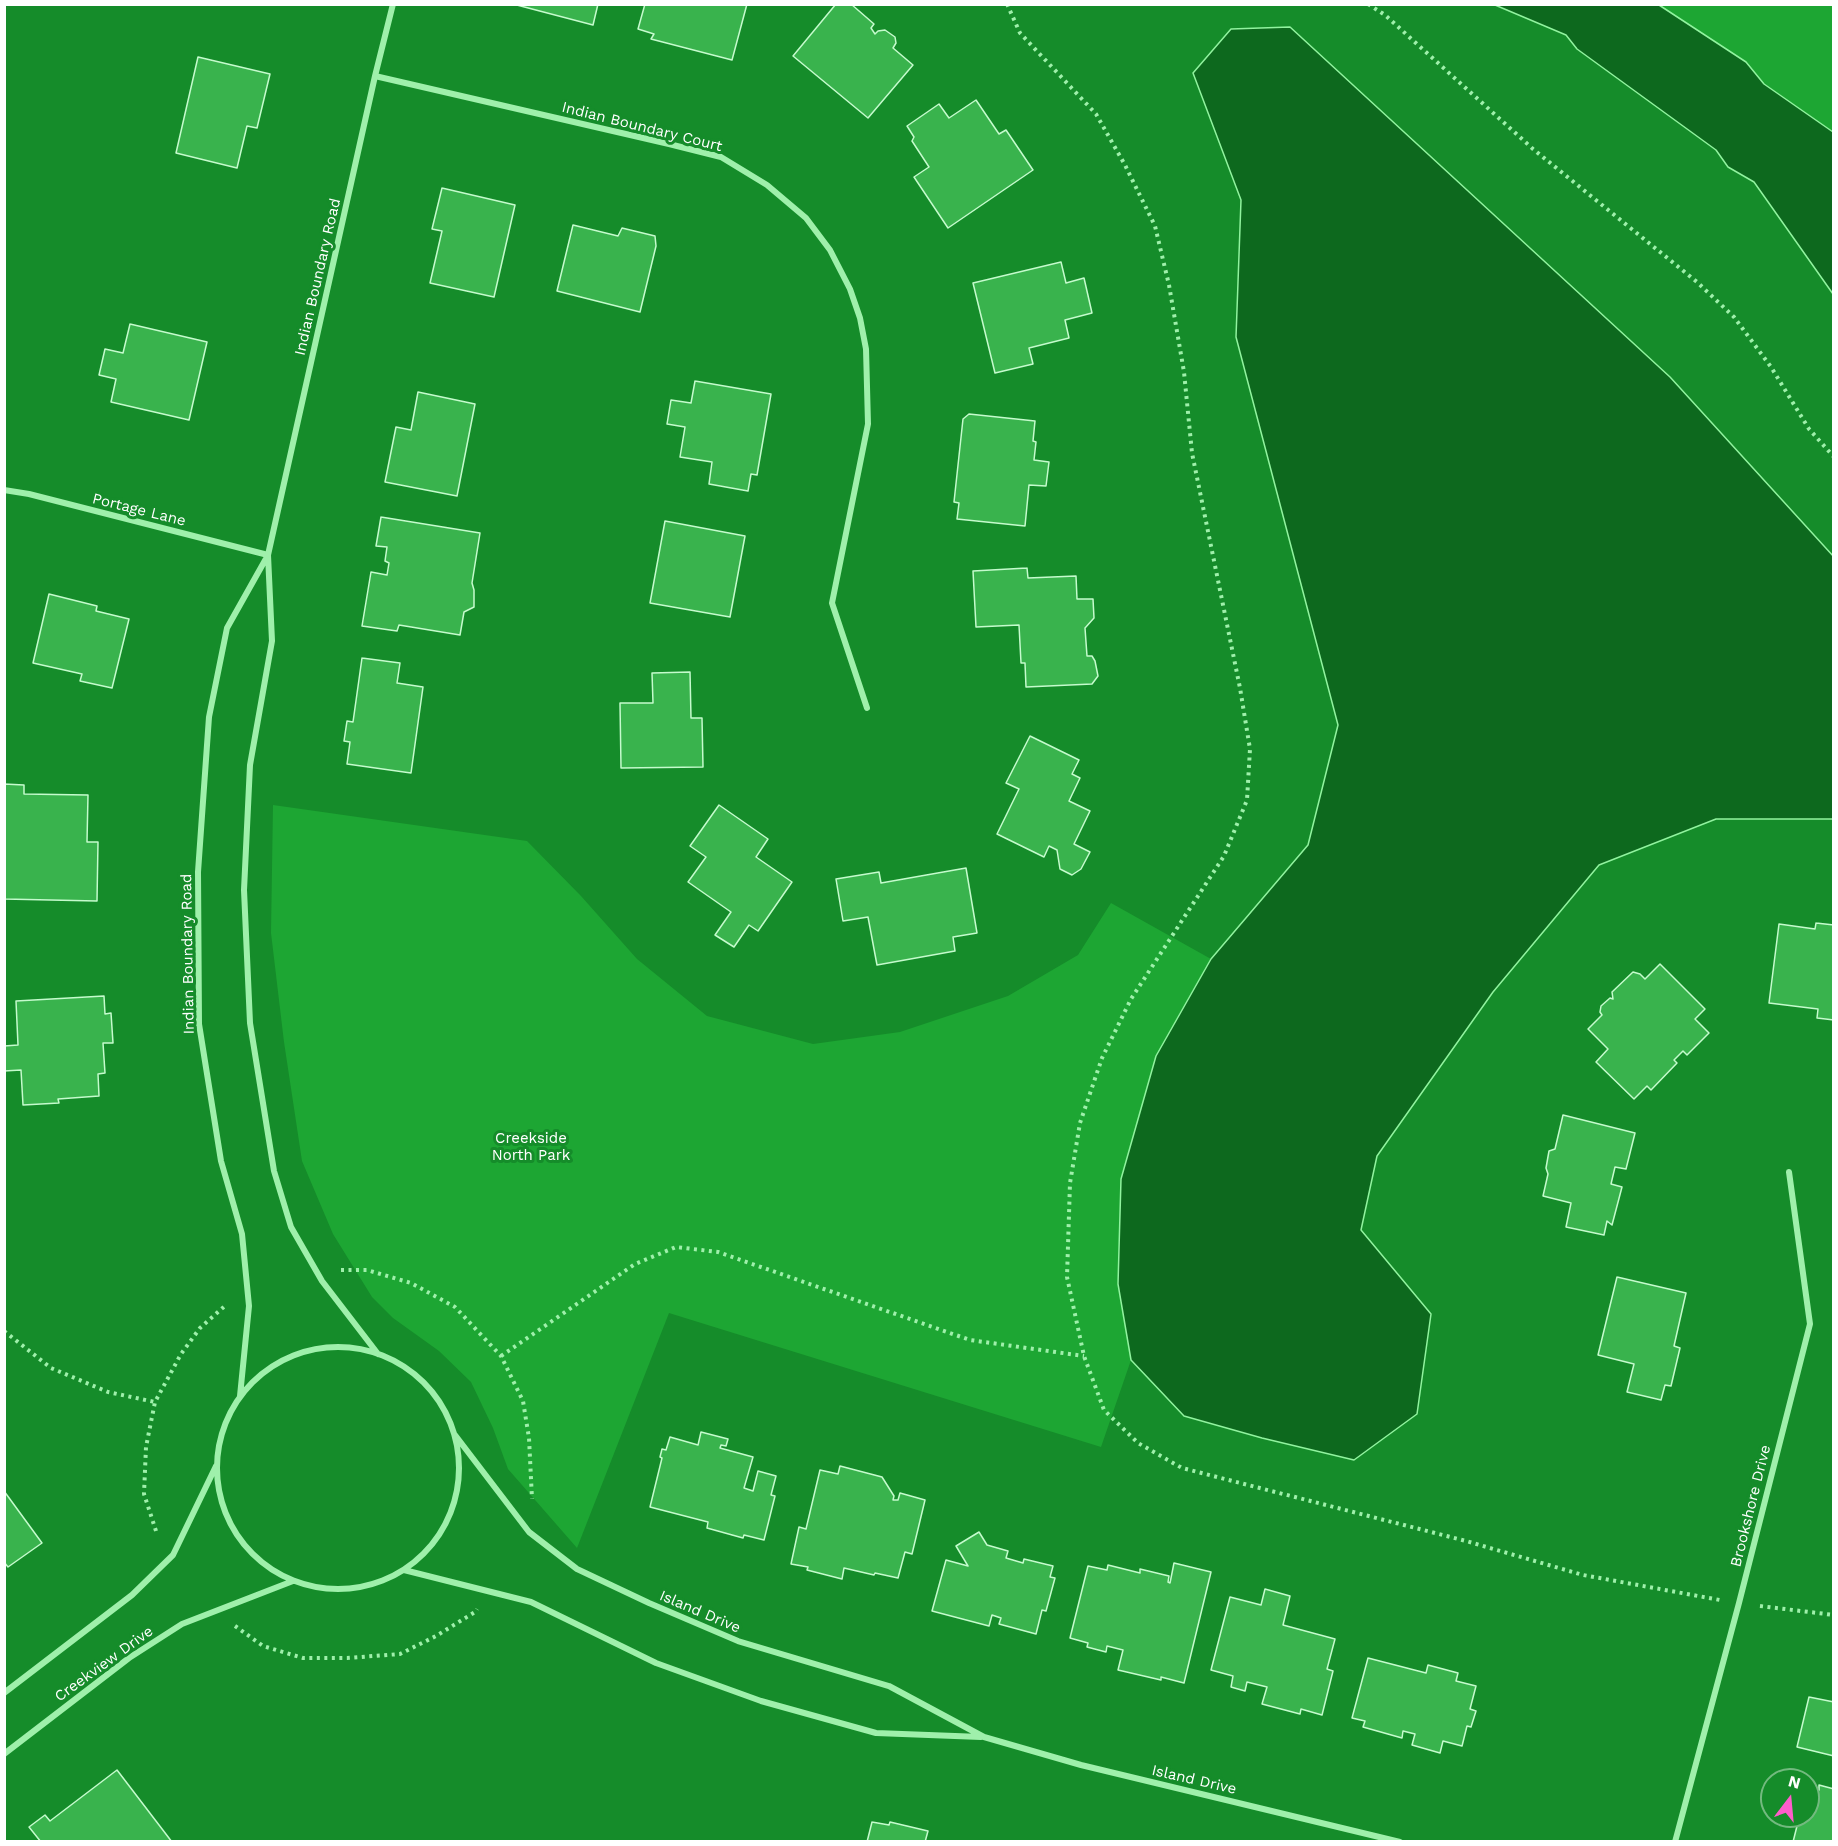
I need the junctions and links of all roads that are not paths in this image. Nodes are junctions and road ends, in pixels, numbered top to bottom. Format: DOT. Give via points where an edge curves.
graph roads {
  1 [pos="393,4"];
  2 [pos="375,76"];
  3 [pos="4,490"];
  4 [pos="268,555"];
  5 [pos="867,708"];
  6 [pos="1789,1172"];
  7 [pos="378,1354"];
  8 [pos="240,1396"];
  9 [pos="455,1435"];
  10 [pos="217,1465"];
  11 [pos="404,1570"];
  12 [pos="293,1581"];
  13 [pos="4,1693"];
  14 [pos="984,1737"];
  15 [pos="4,1754"];
  16 [pos="1400,1842"];
  17 [pos="1675,1842"];
  1 -- 2 [label="street, Indian Boundary Road"];
  2 -- 4 [label="street, Indian Boundary Road"];
  2 -- 5 [label="street, Indian Boundary Court" via="721,157 767,185 806,218 830,250 850,289 866,349 868,424 832,603"];
  3 -- 4 [label="street, Portage Lane"];
  4 -- 7 [label="street, Indian Boundary Road" via="272,641 250,765 244,890 250,1023 274,1171 291,1227 322,1281"];
  4 -- 8 [label="street, Indian Boundary Road" via="227,628 209,717 198,872 199,1024 220,1161 242,1234 249,1306"];
  6 -- 17 [label="street, Brookshore Drive" via="1810,1324"];
  7 -- 8 [label="street" via="340,1347 302,1352 267,1369"];
  7 -- 9 [label="street" via="412,1372 439,1400"];
  8 -- 10 [label="street" via="223,1429"];
  9 -- 11 [label="street" via="460,1473 452,1511 433,1544"];
  9 -- 14 [label="street, Island Drive" via="529,1532 577,1569 738,1641 889,1686"];
  10 -- 12 [label="street" via="222,1501 237,1534 261,1562"];
  10 -- 13 [label="street" via="173,1555 132,1595"];
  11 -- 12 [label="street" via="369,1586 331,1589"];
  11 -- 14 [label="street, Island Drive" via="531,1602 656,1663 760,1701 876,1733"];
  12 -- 15 [label="street, Creekview Drive" via="182,1624 129,1658"];
  14 -- 16 [label="street, Island Drive" via="1081,1766"];
}
